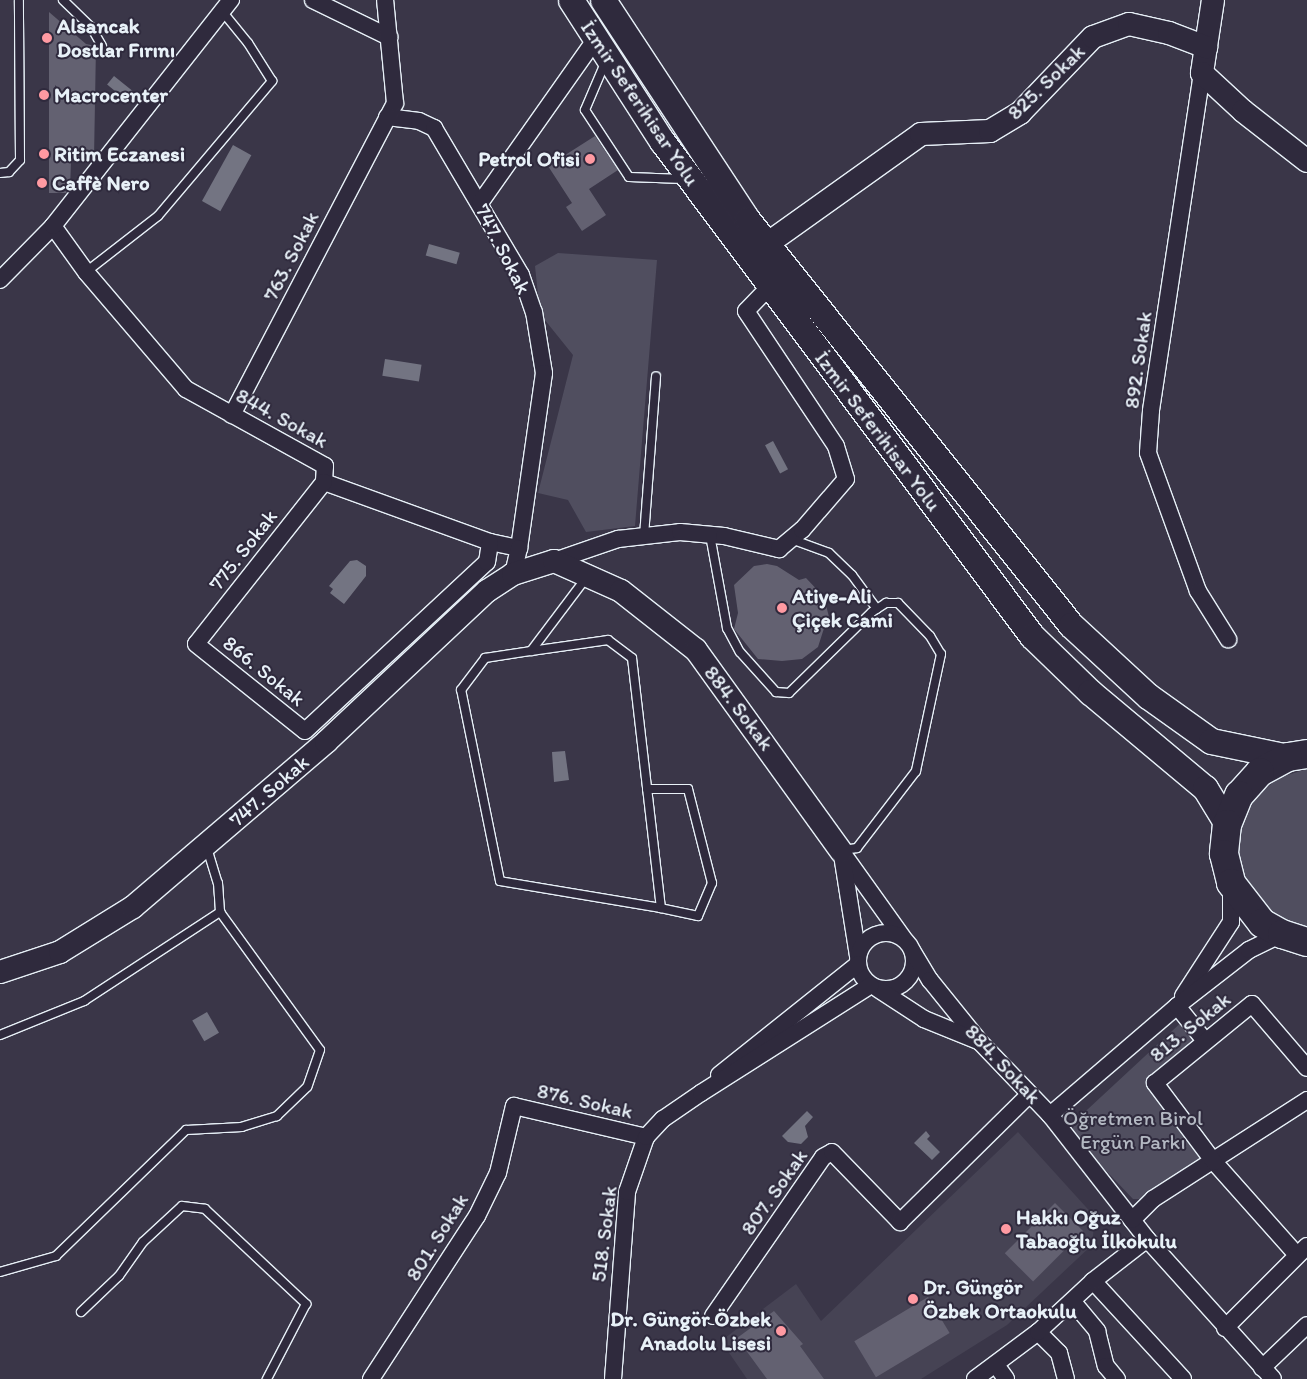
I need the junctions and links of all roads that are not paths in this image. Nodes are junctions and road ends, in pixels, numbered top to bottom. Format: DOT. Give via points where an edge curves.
graph roads {
  1 [pos="19,0"];
  2 [pos="63,0"];
  3 [pos="313,0"];
  4 [pos="386,0"];
  5 [pos="571,0"];
  6 [pos="603,0"];
  7 [pos="1213,0"];
  8 [pos="226,6"];
  9 [pos="389,37"];
  10 [pos="102,46"];
  11 [pos="1206,47"];
  12 [pos="601,49"];
  13 [pos="1202,73"];
  14 [pos="387,117"];
  15 [pos="1307,161"];
  16 [pos="0,173"];
  17 [pos="690,179"];
  18 [pos="480,203"];
  19 [pos="54,226"];
  20 [pos="767,244"];
  21 [pos="86,272"];
  22 [pos="0,280"];
  23 [pos="769,287"];
  24 [pos="656,376"];
  25 [pos="232,415"];
  26 [pos="324,482"];
  27 [pos="710,535"];
  28 [pos="644,536"];
  29 [pos="490,542"];
  30 [pos="785,544"];
  31 [pos="519,548"];
  32 [pos="554,561"];
  33 [pos="514,574"];
  34 [pos="587,576"];
  35 [pos="877,609"];
  36 [pos="1228,639"];
  37 [pos="196,644"];
  38 [pos="531,652"];
  39 [pos="1298,755"];
  40 [pos="647,789"];
  41 [pos="1227,824"];
  42 [pos="206,846"];
  43 [pos="841,850"];
  44 [pos="1231,883"];
  45 [pos="661,908"];
  46 [pos="220,912"];
  47 [pos="1300,940"];
  48 [pos="909,945"];
  49 [pos="858,960"];
  50 [pos="0,972"];
  51 [pos="874,987"];
  52 [pos="1176,1006"];
  53 [pos="0,1035"];
  54 [pos="1205,1041"];
  55 [pos="980,1042"];
  56 [pos="1307,1068"];
  57 [pos="701,1093"];
  58 [pos="1030,1094"];
  59 [pos="1307,1100"];
  60 [pos="514,1106"];
  61 [pos="1050,1115"];
  62 [pos="646,1137"];
  63 [pos="1214,1162"];
  64 [pos="1132,1220"];
  65 [pos="1148,1239"];
  66 [pos="1302,1250"];
  67 [pos="0,1272"];
  68 [pos="1092,1281"];
  69 [pos="1073,1302"];
  70 [pos="81,1312"];
  71 [pos="713,1316"];
  72 [pos="1307,1325"];
  73 [pos="1225,1328"];
  74 [pos="1038,1332"];
  75 [pos="614,1356"];
  76 [pos="996,1365"];
  77 [pos="1268,1373"];
  78 [pos="267,1379"];
  79 [pos="371,1379"];
  80 [pos="601,1379"];
  81 [pos="613,1379"];
  82 [pos="975,1379"];
  83 [pos="1006,1379"];
  84 [pos="1066,1379"];
  85 [pos="1117,1379"];
  86 [pos="1183,1379"];
  1 -- 16 [label="lane" via="20,160 9,172"];
  2 -- 10 [label="lane" via="91,27"];
  3 -- 9 [label="street"];
  4 -- 9 [label="street"];
  5 -- 12 [label="main road, İzmir Seferihisar Yolu"];
  6 -- 20 [label="main road, İzmir Seferihisar Yolu" via="656,84"];
  7 -- 11 [label="street"];
  8 -- 19 [label="street"];
  8 -- 21 [label="lane" via="272,81 158,216"];
  9 -- 14 [label="street" via="395,103"];
  11 -- 13 [label="street"];
  11 -- 20 [label="street, 825. Sokak" via="1169,33 1129,24 1093,37 1020,113 990,131 921,134"];
  12 -- 17 [label="main road, İzmir Seferihisar Yolu"];
  12 -- 17 [label="lane" via="585,110 629,177"];
  12 -- 18 [label="street"];
  13 -- 15 [label="street" via="1243,111"];
  13 -- 36 [label="street, 892. Sokak" via="1151,411 1148,453 1198,590"];
  14 -- 18 [label="street, 747. Sokak" via="419,120 434,128"];
  14 -- 25 [label="street, 763. Sokak"];
  17 -- 23 [label="main road, İzmir Seferihisar Yolu"];
  18 -- 31 [label="street, 747. Sokak" via="521,275 534,312 544,373"];
  19 -- 21 [label="street, 844. Sokak"];
  19 -- 22 [label="street"];
  20 -- 39 [label="main road, İzmir Seferihisar Yolu" via="1071,624 1148,696 1211,741"];
  21 -- 25 [label="street, 844. Sokak" via="186,389"];
  23 -- 30 [label="street" via="746,311 836,446 846,479"];
  23 -- 41 [label="main road, İzmir Seferihisar Yolu" via="1032,636 1090,692 1204,788"];
  24 -- 28 [label="lane"];
  25 -- 26 [label="street, 844. Sokak" via="325,466"];
  26 -- 29 [label="street, 844. Sokak"];
  26 -- 37 [label="street, 775. Sokak"];
  27 -- 28 [label="street" via="680,532"];
  27 -- 30 [label="street"];
  27 -- 35 [label="lane" via="726,628 740,652 776,692 789,693"];
  28 -- 32 [label="street" via="618,538"];
  29 -- 31 [label="street, 844. Sokak"];
  29 -- 37 [label="street, 866. Sokak" via="487,562 305,731"];
  30 -- 35 [label="lane" via="829,553 852,575"];
  31 -- 33 [label="street"];
  32 -- 33 [label="street"];
  32 -- 34 [label="street, 884. Sokak"];
  33 -- 42 [label="street, 747. Sokak" via="487,591 326,742"];
  34 -- 38 [label="lane"];
  34 -- 43 [label="street, 884. Sokak" via="621,591 696,650"];
  35 -- 43 [label="lane" via="886,603 898,603 930,636 941,654 938,678 916,771 856,848"];
  38 -- 40 [label="lane" via="608,640 632,658"];
  38 -- 45 [label="lane" via="485,658 461,690 500,880"];
  39 -- 41 [label="highway" via="1260,772 1239,795"];
  40 -- 45 [label="lane"];
  40 -- 45 [label="lane" via="688,789 712,883 698,916"];
  41 -- 44 [label="highway" via="1224,854"];
  42 -- 46 [label="lane" via="218,883"];
  42 -- 50 [label="street, 747. Sokak" via="133,907 60,952"];
  43 -- 48 [label="street, 884. Sokak"];
  43 -- 49 [label="street"];
  44 -- 47 [label="highway" via="1262,923"];
  44 -- 52 [label="street" via="1231,922"];
  46 -- 53 [label="lane" via="84,1001"];
  46 -- 67 [label="lane" via="320,1050 307,1087 277,1116 242,1127 186,1130 56,1256"];
  47 -- 52 [label="street" via="1249,950"];
  48 -- 49 [label="street" via="896,934 877,935 862,947"];
  48 -- 51 [label="street" via="914,969 904,984 887,990"];
  48 -- 55 [label="street, 884. Sokak" via="930,980"];
  49 -- 51 [label="street"];
  49 -- 57 [label="street, 518. Sokak" via="797,1015 726,1067"];
  51 -- 55 [label="street" via="924,1019"];
  51 -- 57 [label="street, 518. Sokak"];
  52 -- 54 [label="street"];
  52 -- 61 [label="street"];
  54 -- 56 [label="street, 813. Sokak" via="1252,1004"];
  54 -- 63 [label="street, 813. Sokak" via="1155,1083"];
  55 -- 58 [label="street, 884. Sokak"];
  57 -- 62 [label="street, 518. Sokak" via="662,1119"];
  58 -- 61 [label="street, 884. Sokak"];
  58 -- 71 [label="street, 807. Sokak" via="900,1222 832,1152 823,1157"];
  59 -- 63 [label="street"];
  60 -- 62 [label="street, 876. Sokak"];
  60 -- 79 [label="street, 801. Sokak" via="498,1173 477,1216"];
  61 -- 64 [label="street, 884. Sokak"];
  62 -- 75 [label="street, 518. Sokak" via="627,1192"];
  63 -- 64 [label="street" via="1153,1199"];
  63 -- 66 [label="street"];
  64 -- 65 [label="street, 884. Sokak"];
  65 -- 68 [label="street"];
  65 -- 73 [label="street, 884. Sokak"];
  66 -- 73 [label="street"];
  68 -- 69 [label="street"];
  68 -- 86 [label="street"];
  69 -- 74 [label="street"];
  69 -- 85 [label="street" via="1097,1331 1106,1366"];
  70 -- 78 [label="lane" via="119,1276 144,1242 182,1206 205,1209 306,1304"];
  72 -- 77 [label="street"];
  73 -- 77 [label="street, 884. Sokak"];
  74 -- 76 [label="street"];
  74 -- 84 [label="street" via="1059,1352"];
  75 -- 80 [label="street"];
  75 -- 81 [label="street, 518. Sokak"];
  76 -- 82 [label="street"];
  76 -- 83 [label="street"];
}
